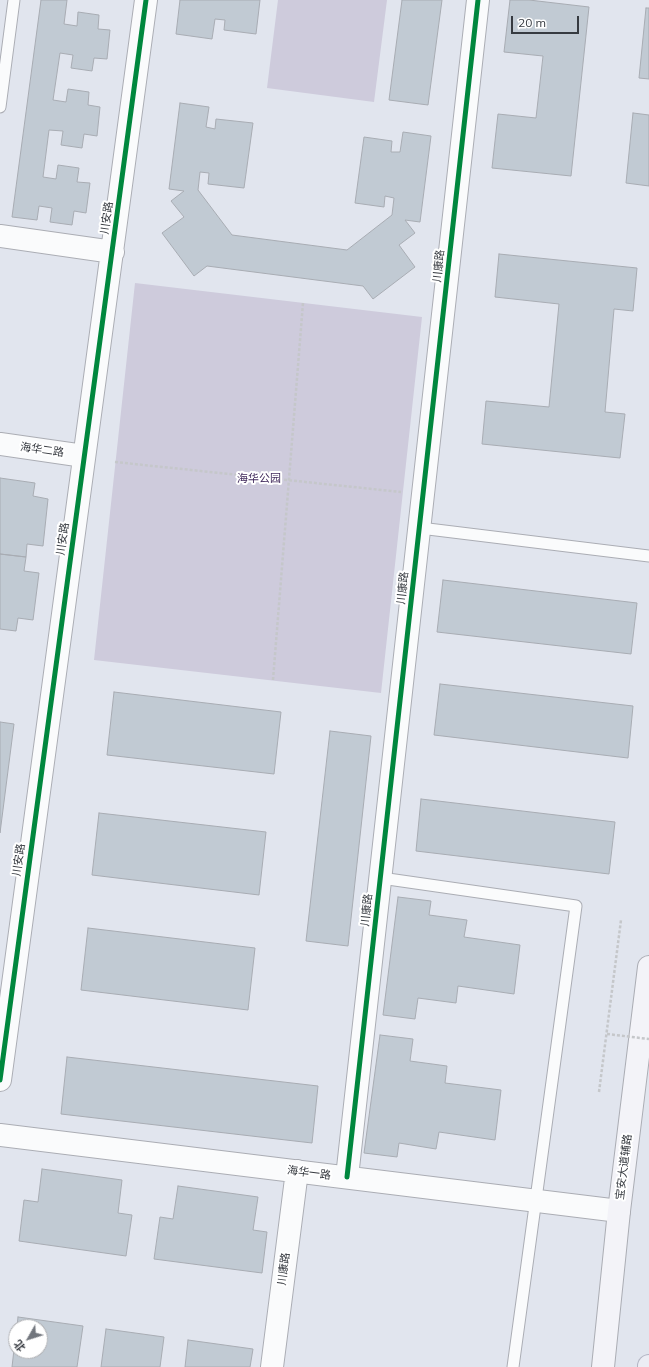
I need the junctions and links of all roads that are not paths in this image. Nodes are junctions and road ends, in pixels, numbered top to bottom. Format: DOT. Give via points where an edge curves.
graph roads {
  1 [pos="14,0"];
  2 [pos="146,0"];
  3 [pos="478,0"];
  4 [pos="0,107"];
  5 [pos="0,236"];
  6 [pos="113,252"];
  7 [pos="0,444"];
  8 [pos="84,456"];
  9 [pos="420,528"];
  10 [pos="649,556"];
  11 [pos="381,878"];
  12 [pos="649,967"];
  13 [pos="0,1080"];
  14 [pos="0,1135"];
  15 [pos="297,1171"];
  16 [pos="347,1178"];
  17 [pos="536,1201"];
  18 [pos="618,1211"];
  19 [pos="272,1367"];
  20 [pos="513,1367"];
  21 [pos="603,1367"];
  1 -- 4 [label="lane"];
  2 -- 6 [label="street, 川安路"];
  3 -- 9 [label="street, 川康路"];
  5 -- 6 [label="street"];
  6 -- 8 [label="street, 川安路"];
  7 -- 8 [label="street, 海华二路"];
  8 -- 13 [label="street, 川安路"];
  9 -- 10 [label="lane"];
  9 -- 11 [label="street, 川康路"];
  11 -- 16 [label="street, 川康路"];
  11 -- 17 [label="lane" via="576,906"];
  12 -- 18 [label="main road, 宝安大道辅路"];
  14 -- 15 [label="street, 海华一路"];
  15 -- 16 [label="street, 海华一路"];
  15 -- 19 [label="street, 川康路"];
  16 -- 17 [label="street, 海华一路"];
  17 -- 18 [label="street, 海华一路"];
  17 -- 20 [label="lane"];
  18 -- 21 [label="main road, 宝安大道辅路"];
}
